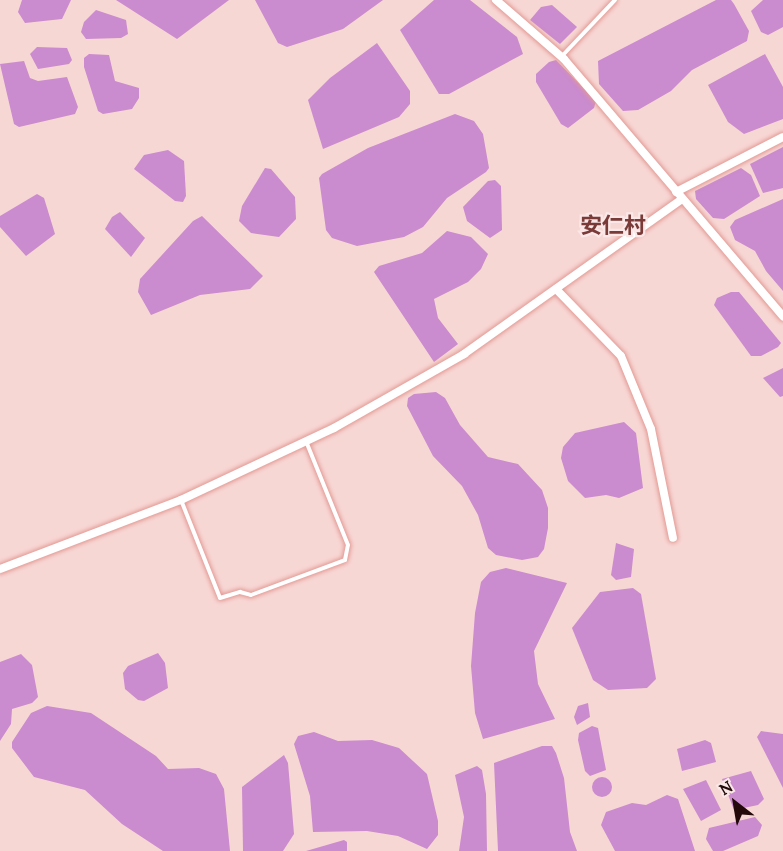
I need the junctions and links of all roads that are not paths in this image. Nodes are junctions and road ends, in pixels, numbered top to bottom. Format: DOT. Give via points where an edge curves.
graph roads {
  1 [pos="496,0"];
  2 [pos="615,0"];
  3 [pos="561,56"];
  4 [pos="783,137"];
  5 [pos="676,192"];
  6 [pos="682,199"];
  7 [pos="556,289"];
  8 [pos="783,316"];
  9 [pos="306,441"];
  10 [pos="181,500"];
  11 [pos="674,538"];
  12 [pos="0,569"];
  1 -- 3 [label="street"];
  2 -- 3 [label="lane"];
  3 -- 5 [label="street"];
  4 -- 5 [label="street"];
  5 -- 6 [label="street"];
  6 -- 7 [label="street"];
  6 -- 8 [label="street"];
  7 -- 9 [label="street" via="444,366"];
  7 -- 11 [label="street" via="621,356 651,429"];
  9 -- 10 [label="street"];
  9 -- 10 [label="lane" via="348,546 345,560 251,595 240,592 220,598"];
  10 -- 12 [label="street"];
}
